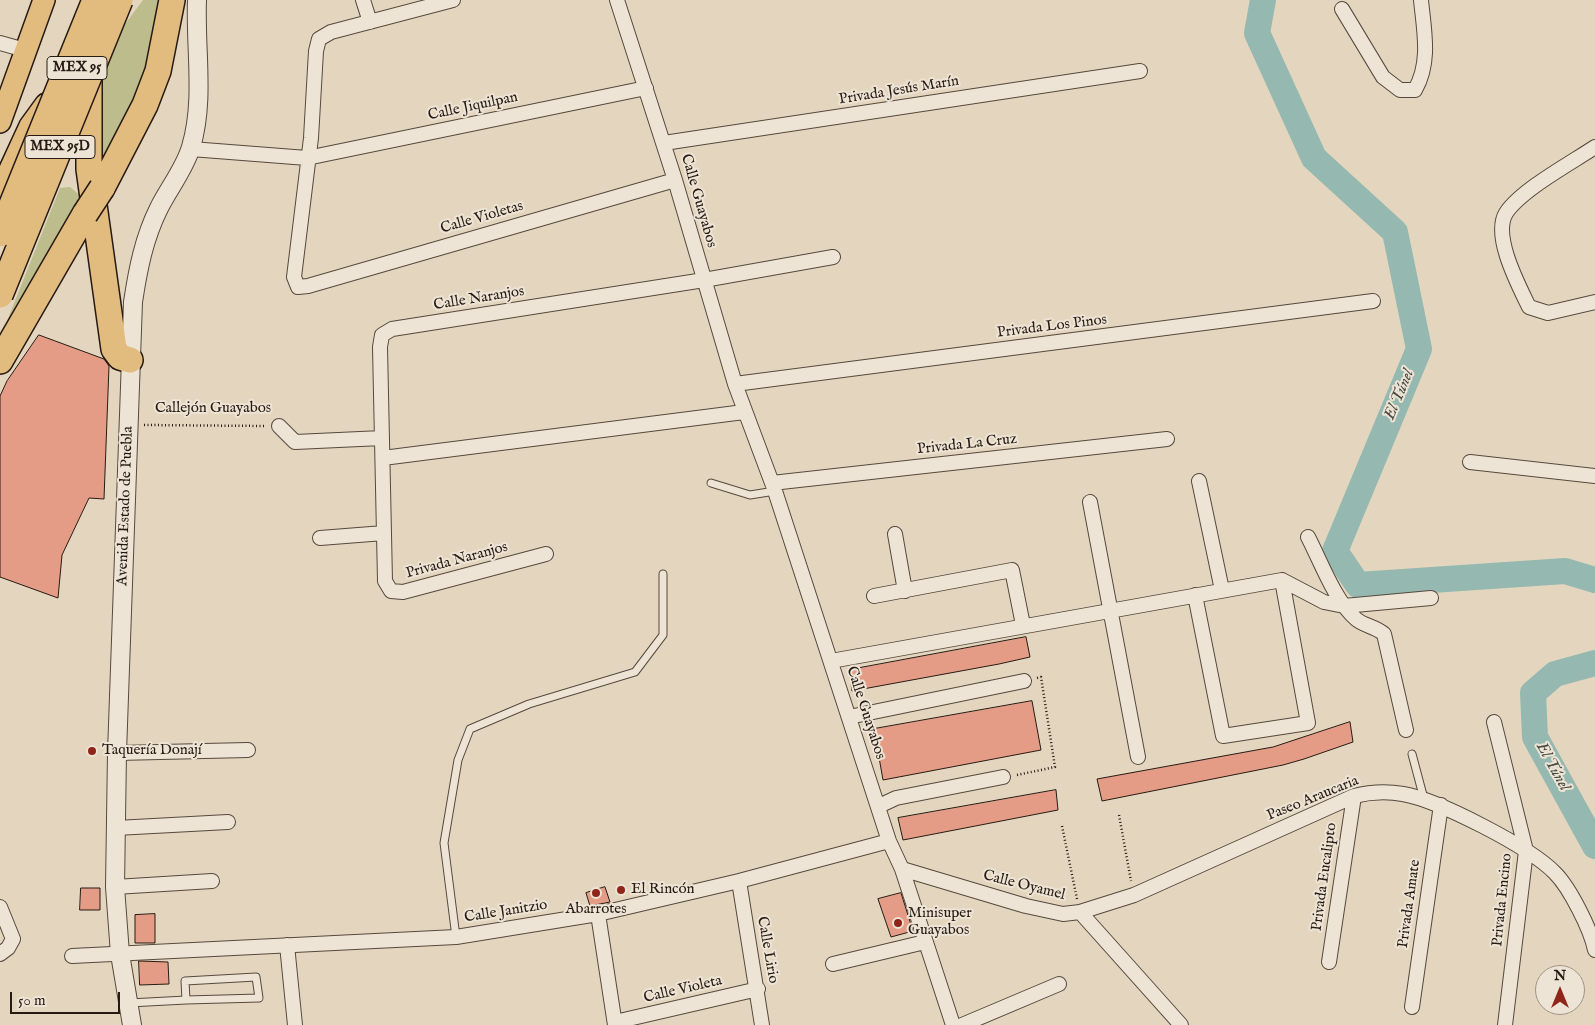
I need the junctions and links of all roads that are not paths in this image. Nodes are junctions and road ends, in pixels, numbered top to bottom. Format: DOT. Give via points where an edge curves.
graph roads {
  1 [pos="44,0"];
  2 [pos="95,0"];
  3 [pos="120,0"];
  4 [pos="132,0"];
  5 [pos="172,0"];
  6 [pos="197,0"];
  7 [pos="363,0"];
  8 [pos="617,0"];
  9 [pos="1421,0"];
  10 [pos="445,1"];
  11 [pos="1342,9"];
  12 [pos="370,22"];
  13 [pos="0,43"];
  14 [pos="25,50"];
  15 [pos="1140,71"];
  16 [pos="646,88"];
  17 [pos="0,122"];
  18 [pos="664,143"];
  19 [pos="1595,147"];
  20 [pos="191,149"];
  21 [pos="307,158"];
  22 [pos="675,180"];
  23 [pos="0,191"];
  24 [pos="0,234"];
  25 [pos="833,257"];
  26 [pos="0,276"];
  27 [pos="704,280"];
  28 [pos="0,295"];
  29 [pos="1373,301"];
  30 [pos="1595,302"];
  31 [pos="130,360"];
  32 [pos="0,361"];
  33 [pos="735,384"];
  34 [pos="744,412"];
  35 [pos="279,426"];
  36 [pos="382,438"];
  37 [pos="1167,439"];
  38 [pos="383,458"];
  39 [pos="1470,462"];
  40 [pos="1595,476"];
  41 [pos="1199,482"];
  42 [pos="711,483"];
  43 [pos="773,487"];
  44 [pos="1090,502"];
  45 [pos="384,533"];
  46 [pos="895,534"];
  47 [pos="1308,537"];
  48 [pos="320,538"];
  49 [pos="546,554"];
  50 [pos="663,574"];
  51 [pos="1282,580"];
  52 [pos="1222,590"];
  53 [pos="905,591"];
  54 [pos="1195,595"];
  55 [pos="874,596"];
  56 [pos="1431,598"];
  57 [pos="1344,606"];
  58 [pos="1110,611"];
  59 [pos="1023,625"];
  60 [pos="831,661"];
  61 [pos="1024,681"];
  62 [pos="849,717"];
  63 [pos="1494,722"];
  64 [pos="1406,730"];
  65 [pos="248,750"];
  66 [pos="117,753"];
  67 [pos="1412,754"];
  68 [pos="1138,757"];
  69 [pos="1003,778"];
  70 [pos="1354,796"];
  71 [pos="1424,800"];
  72 [pos="879,806"];
  73 [pos="1441,806"];
  74 [pos="228,822"];
  75 [pos="116,828"];
  76 [pos="889,840"];
  77 [pos="1526,851"];
  78 [pos="902,870"];
  79 [pos="212,881"];
  80 [pos="739,881"];
  81 [pos="115,887"];
  82 [pos="0,907"];
  83 [pos="1080,912"];
  84 [pos="598,914"];
  85 [pos="456,937"];
  86 [pos="925,942"];
  87 [pos="288,945"];
  88 [pos="1595,950"];
  89 [pos="4,951"];
  90 [pos="120,954"];
  91 [pos="72,956"];
  92 [pos="1329,962"];
  93 [pos="833,964"];
  94 [pos="1059,984"];
  95 [pos="758,989"];
  96 [pos="186,1000"];
  97 [pos="128,1003"];
  98 [pos="1412,1007"];
  99 [pos="615,1023"];
  100 [pos="1181,1024"];
  101 [pos="132,1025"];
  102 [pos="295,1025"];
  103 [pos="762,1025"];
  104 [pos="953,1025"];
  105 [pos="962,1025"];
  106 [pos="1505,1025"];
  1 -- 14 [label="main road"];
  2 -- 24 [label="highway, MEX 95D, bridge"];
  3 -- 28 [label="highway, MEX 95D, bridge"];
  4 -- 23 [label="main road, MEX 95" via="30,126"];
  5 -- 32 [label="highway, bridge" via="158,71 145,105 102,188"];
  6 -- 20 [label="street, Avenida Estado de Puebla" via="199,111"];
  7 -- 12 [label="street"];
  8 -- 16 [label="street, Calle Guayabos"];
  9 -- 11 [label="street" via="1426,52 1422,76 1414,90 1400,90 1383,77"];
  10 -- 12 [label="street"];
  12 -- 21 [label="street" via="331,32 318,39"];
  13 -- 14 [label="street"];
  14 -- 17 [label="main road"];
  15 -- 18 [label="street, Privada Jesús Marín"];
  16 -- 18 [label="street, Calle Guayabos"];
  16 -- 21 [label="street, Calle Jiquilpan"];
  18 -- 22 [label="street, Calle Guayabos"];
  19 -- 30 [label="street" via="1523,196 1505,214 1503,233 1511,270 1529,307 1548,313"];
  20 -- 21 [label="street, Calle Jiquilpan"];
  20 -- 31 [label="street, Avenida Estado de Puebla" via="145,241 133,302"];
  21 -- 22 [label="street, Calle Violetas" via="294,278 298,287"];
  22 -- 27 [label="street, Calle Guayabos"];
  25 -- 27 [label="street"];
  26 -- 31 [label="highway" via="51,169 91,65 89,169 114,348 120,356"];
  27 -- 33 [label="street, Calle Guayabos"];
  27 -- 36 [label="street, Calle Naranjos" via="392,329 382,335 380,347"];
  29 -- 33 [label="street, Privada Los Pinos"];
  31 -- 66 [label="street, Avenida Estado de Puebla"];
  33 -- 34 [label="street, Calle Guayabos"];
  34 -- 38 [label="street"];
  34 -- 43 [label="street, Calle Guayabos"];
  35 -- 36 [label="street, Callejón Guayabos" via="295,442"];
  36 -- 38 [label="street, Calle Naranjos"];
  37 -- 43 [label="street, Privada La Cruz"];
  38 -- 45 [label="street, Privada Naranjos"];
  39 -- 40 [label="street"];
  41 -- 52 [label="street"];
  42 -- 43 [label="lane" via="750,495"];
  43 -- 60 [label="street, Calle Guayabos"];
  44 -- 58 [label="street"];
  45 -- 48 [label="street"];
  45 -- 49 [label="street, Privada Naranjos" via="385,580 391,592 403,592"];
  46 -- 53 [label="street"];
  47 -- 57 [label="street"];
  50 -- 85 [label="lane" via="663,634 635,672 529,704 470,729 458,760 444,843"];
  51 -- 52 [label="street"];
  51 -- 54 [label="street" via="1308,723 1223,736"];
  51 -- 57 [label="street" via="1324,602"];
  52 -- 54 [label="street"];
  53 -- 55 [label="street"];
  53 -- 59 [label="street" via="1012,570"];
  54 -- 58 [label="street"];
  56 -- 57 [label="street"];
  57 -- 64 [label="street" via="1358,620 1384,634"];
  58 -- 59 [label="street"];
  58 -- 68 [label="street"];
  59 -- 60 [label="street"];
  60 -- 62 [label="street, Calle Guayabos"];
  61 -- 62 [label="street"];
  62 -- 72 [label="street, Calle Guayabos"];
  63 -- 77 [label="street, Privada Encino"];
  65 -- 66 [label="street"];
  66 -- 75 [label="street, Avenida Estado de Puebla"];
  67 -- 71 [label="lane"];
  69 -- 72 [label="street" via="896,798"];
  70 -- 71 [label="street, Paseo Araucaria" via="1375,791"];
  70 -- 83 [label="street, Paseo Araucaria" via="1134,894"];
  70 -- 92 [label="street, Privada Eucalipto"];
  71 -- 73 [label="street, Paseo Araucaria"];
  72 -- 76 [label="street, Calle Guayabos"];
  73 -- 77 [label="street, Paseo Araucaria"];
  73 -- 98 [label="street, Privada Amate"];
  74 -- 75 [label="street"];
  75 -- 81 [label="street, Avenida Estado de Puebla"];
  76 -- 78 [label="street, Calle Guayabos"];
  76 -- 80 [label="street, Calle Janitzio"];
  77 -- 88 [label="street, Paseo Araucaria" via="1556,873 1579,909"];
  77 -- 106 [label="street, Privada Encino"];
  78 -- 83 [label="street, Calle Oyamel" via="1026,906 1063,914"];
  78 -- 86 [label="street, Calle Guayabos"];
  79 -- 81 [label="street"];
  80 -- 84 [label="street, Calle Janitzio"];
  80 -- 95 [label="street, Calle Lirio"];
  81 -- 90 [label="street, Avenida Estado de Puebla"];
  82 -- 89 [label="street" via="13,939"];
  83 -- 100 [label="street, Calle Oyamel"];
  84 -- 85 [label="street, Calle Janitzio"];
  84 -- 99 [label="street"];
  85 -- 87 [label="street, Calle Janitzio"];
  86 -- 93 [label="street"];
  86 -- 104 [label="street, Calle Guayabos"];
  87 -- 90 [label="street, Calle Janitzio"];
  87 -- 102 [label="street"];
  90 -- 91 [label="street, Calle Janitzio"];
  90 -- 97 [label="street, Avenida Estado de Puebla"];
  94 -- 105 [label="street"];
  95 -- 99 [label="street, Calle Violeta"];
  95 -- 103 [label="street, Calle Lirio"];
  96 -- 96 [label="lane" via="259,998 256,977 185,982"];
  96 -- 97 [label="lane"];
  97 -- 101 [label="street, Avenida Estado de Puebla"];
}
